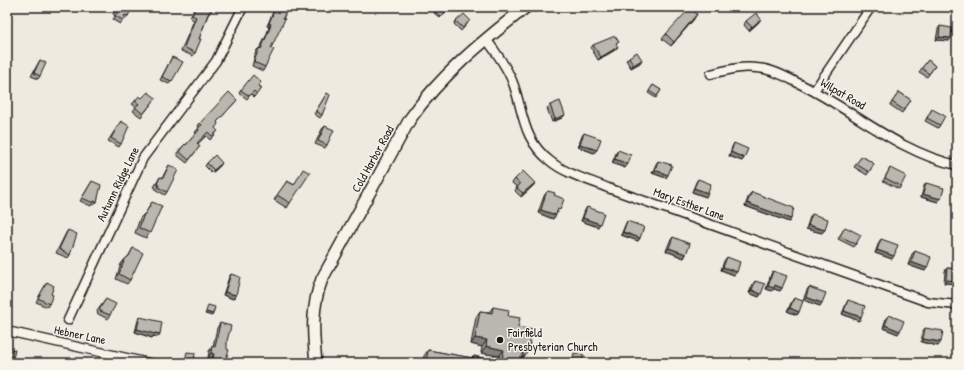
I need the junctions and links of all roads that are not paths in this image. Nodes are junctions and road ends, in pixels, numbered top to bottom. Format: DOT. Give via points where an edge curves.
graph roads {
  1 [pos="243,7"];
  2 [pos="526,7"];
  3 [pos="871,7"];
  4 [pos="486,39"];
  5 [pos="711,74"];
  6 [pos="814,91"];
  7 [pos="957,164"];
  8 [pos="957,305"];
  9 [pos="68,320"];
  10 [pos="7,331"];
  11 [pos="149,363"];
  12 [pos="316,363"];
  1 -- 9 [label="street, Autumn Ridge Lane" via="216,61 140,163"];
  2 -- 4 [label="main road, Cold Harbor Road"];
  3 -- 6 [label="street"];
  4 -- 8 [label="street, Mary Esther Lane" via="506,68 523,124 531,141 541,153 563,169 608,188 928,302"];
  4 -- 12 [label="main road, Cold Harbor Road" via="435,87 410,119 326,271 314,305"];
  5 -- 6 [label="street, Wilpat Road" via="742,67 758,68 780,74"];
  6 -- 7 [label="street, Wilpat Road" via="915,151"];
  10 -- 11 [label="street, Hebner Lane"];
}
